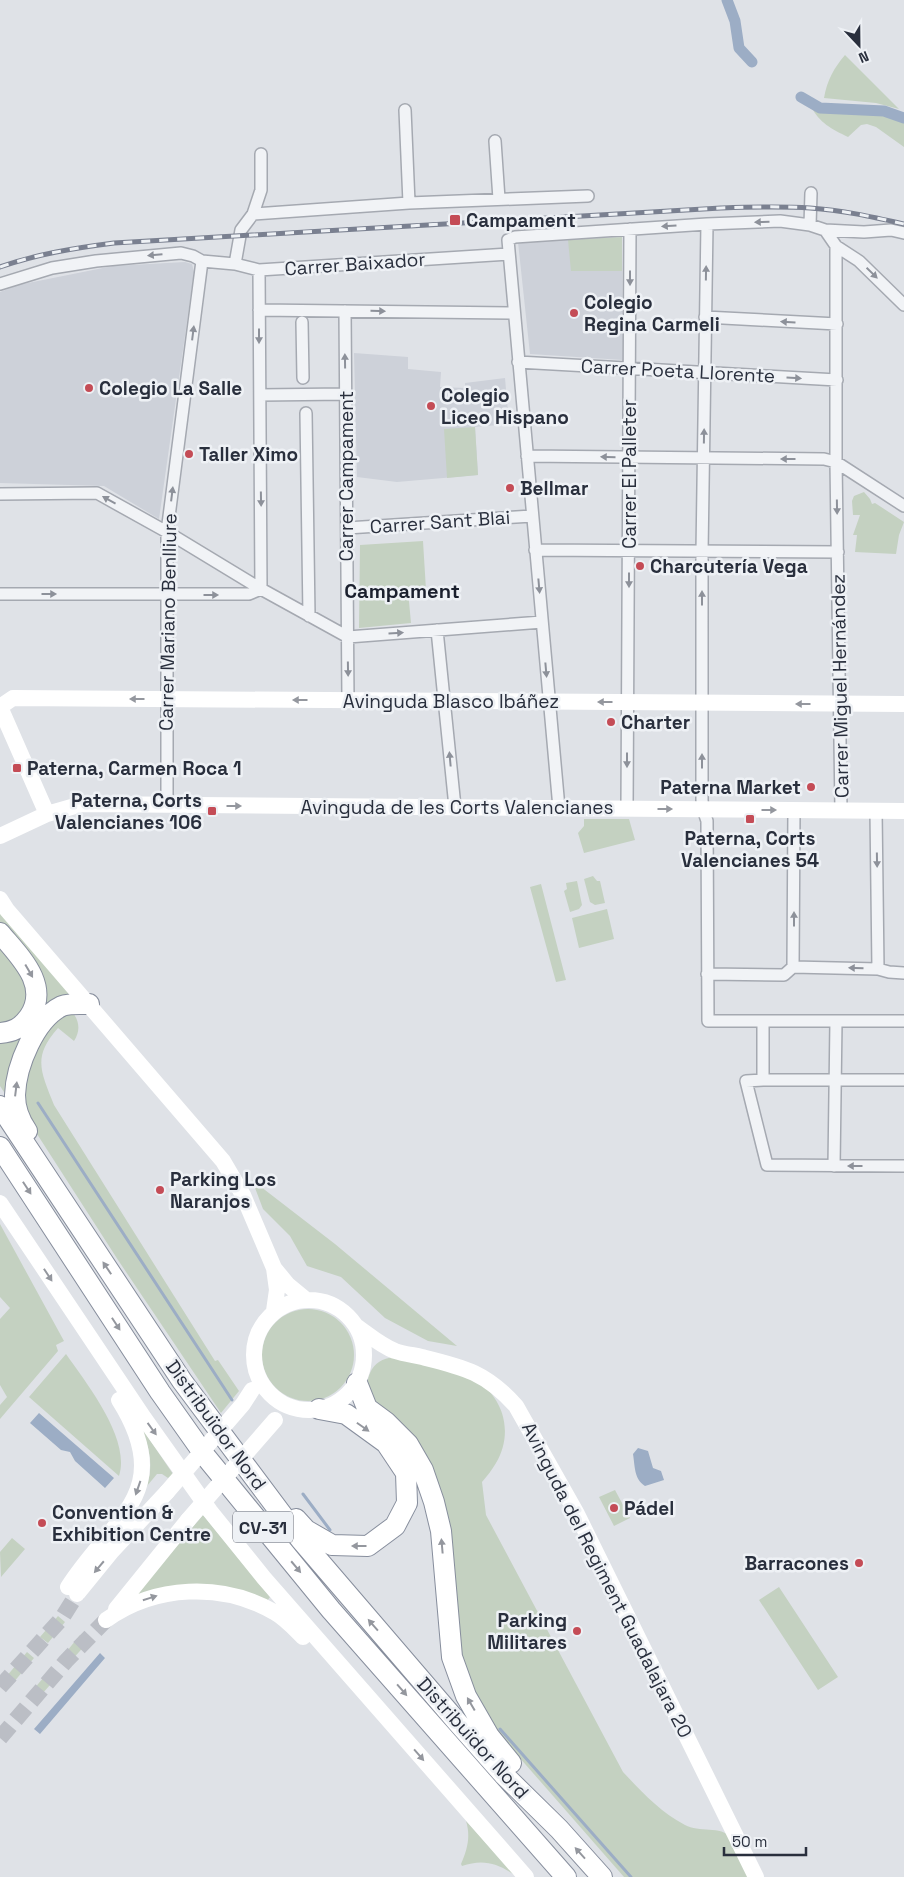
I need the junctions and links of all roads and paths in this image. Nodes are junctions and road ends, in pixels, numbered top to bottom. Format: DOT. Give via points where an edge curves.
graph roads {
  1 [pos="405,110"];
  2 [pos="494,141"];
  3 [pos="262,154"];
  4 [pos="811,193"];
  5 [pos="588,196"];
  6 [pos="499,199"];
  7 [pos="409,203"];
  8 [pos="253,214"];
  9 [pos="707,224"];
  10 [pos="810,226"];
  11 [pos="630,229"];
  12 [pos="825,230"];
  13 [pos="864,232"];
  14 [pos="904,233"];
  15 [pos="836,246"];
  16 [pos="509,254"];
  17 [pos="202,262"];
  18 [pos="235,264"];
  19 [pos="259,270"];
  20 [pos="0,284"];
  21 [pos="904,305"];
  22 [pos="259,310"];
  23 [pos="345,311"];
  24 [pos="514,313"];
  25 [pos="302,316"];
  26 [pos="705,317"];
  27 [pos="837,324"];
  28 [pos="518,362"];
  29 [pos="630,369"];
  30 [pos="704,373"];
  31 [pos="837,380"];
  32 [pos="346,394"];
  33 [pos="260,395"];
  34 [pos="304,395"];
  35 [pos="527,456"];
  36 [pos="629,458"];
  37 [pos="704,458"];
  38 [pos="836,462"];
  39 [pos="0,494"];
  40 [pos="902,501"];
  41 [pos="532,516"];
  42 [pos="347,528"];
  43 [pos="167,532"];
  44 [pos="535,550"];
  45 [pos="629,551"];
  46 [pos="702,552"];
  47 [pos="838,557"];
  48 [pos="261,589"];
  49 [pos="0,594"];
  50 [pos="166,595"];
  51 [pos="309,616"];
  52 [pos="542,622"];
  53 [pos="437,630"];
  54 [pos="348,637"];
  55 [pos="166,699"];
  56 [pos="348,700"];
  57 [pos="445,700"];
  58 [pos="549,702"];
  59 [pos="628,702"];
  60 [pos="702,703"];
  61 [pos="840,704"];
  62 [pos="904,704"];
  63 [pos="0,707"];
  64 [pos="167,805"];
  65 [pos="454,807"];
  66 [pos="559,808"];
  67 [pos="627,809"];
  68 [pos="703,809"];
  69 [pos="794,810"];
  70 [pos="842,810"];
  71 [pos="876,811"];
  72 [pos="904,811"];
  73 [pos="47,814"];
  74 [pos="7,832"];
  75 [pos="0,847"];
  76 [pos="2,905"];
  77 [pos="0,932"];
  78 [pos="794,967"];
  79 [pos="878,969"];
  80 [pos="904,973"];
  81 [pos="707,974"];
  82 [pos="89,1004"];
  83 [pos="764,1021"];
  84 [pos="836,1021"];
  85 [pos="904,1021"];
  86 [pos="0,1033"];
  87 [pos="763,1080"];
  88 [pos="835,1080"];
  89 [pos="904,1080"];
  90 [pos="0,1106"];
  91 [pos="0,1148"];
  92 [pos="834,1166"];
  93 [pos="904,1166"];
  94 [pos="60,1196"];
  95 [pos="0,1203"];
  96 [pos="274,1268"];
  97 [pos="305,1299"];
  98 [pos="274,1311"];
  99 [pos="356,1326"];
  100 [pos="84,1331"];
  101 [pos="396,1351"];
  102 [pos="364,1362"];
  103 [pos="255,1383"];
  104 [pos="357,1383"];
  105 [pos="293,1408"];
  106 [pos="319,1409"];
  107 [pos="224,1438"];
  108 [pos="387,1719"];
  109 [pos="559,1830"];
  110 [pos="526,1877"];
  111 [pos="566,1877"];
  112 [pos="602,1877"];
  113 [pos="756,1877"];
  1 -- 7 [label="street"];
  2 -- 6 [label="street"];
  3 -- 8 [label="street" via="261,190"];
  4 -- 10 [label="street"];
  5 -- 6 [label="street"];
  6 -- 7 [label="street"];
  7 -- 8 [label="street"];
  8 -- 18 [label="street" via="241,230"];
  10 -- 9 [label="street, one-way" via="780,221"];
  9 -- 11 [label="street, one-way"];
  26 -- 9 [label="street, one-way"];
  10 -- 12 [label="street"];
  11 -- 16 [label="street" via="515,237 508,240"];
  11 -- 29 [label="street, Carrer El Palleter, one-way"];
  12 -- 13 [label="street"];
  12 -- 15 [label="street"];
  13 -- 14 [label="street" via="891,230"];
  13 -- 15 [label="street"];
  15 -- 21 [label="street, one-way" via="859,261"];
  15 -- 27 [label="street"];
  16 -- 19 [label="street, Carrer Baixador"];
  16 -- 24 [label="street"];
  17 -- 18 [label="street, Carrer Baixador"];
  17 -- 20 [label="street, Carrer Baixador, one-way" via="181,253 96,261 52,268"];
  43 -- 17 [label="street, Carrer Mariano Benlliure, one-way"];
  18 -- 19 [label="street, Carrer Baixador"];
  19 -- 22 [label="street"];
  22 -- 25 [label="street"];
  22 -- 33 [label="street, one-way"];
  23 -- 24 [label="street, one-way"];
  23 -- 25 [label="street"];
  32 -- 23 [label="street, Carrer Campament, one-way"];
  24 -- 28 [label="street"];
  25 -- 34 [label="street"];
  27 -- 26 [label="street, one-way"];
  26 -- 30 [label="street"];
  27 -- 31 [label="street"];
  28 -- 29 [label="street, Carrer Poeta Llorente"];
  28 -- 35 [label="street"];
  29 -- 30 [label="street, Carrer Poeta Llorente"];
  29 -- 36 [label="street, Carrer El Palleter"];
  30 -- 31 [label="street, Carrer Poeta Llorente, one-way"];
  37 -- 30 [label="street, one-way"];
  31 -- 38 [label="street"];
  32 -- 34 [label="street"];
  32 -- 42 [label="street, Carrer Campament"];
  33 -- 34 [label="street"];
  33 -- 48 [label="street, one-way"];
  34 -- 51 [label="street"];
  36 -- 35 [label="street, one-way"];
  35 -- 41 [label="street"];
  36 -- 37 [label="street"];
  36 -- 45 [label="street, Carrer El Palleter"];
  38 -- 37 [label="street, one-way" via="824,459"];
  37 -- 46 [label="street"];
  38 -- 40 [label="street"];
  38 -- 47 [label="street, Carrer Miguel Hernández, one-way"];
  43 -- 39 [label="street, one-way" via="97,493"];
  41 -- 42 [label="street, Carrer Sant Blai"];
  41 -- 44 [label="street"];
  42 -- 54 [label="street, Carrer Campament"];
  43 -- 48 [label="street"];
  43 -- 50 [label="street, Carrer Mariano Benlliure"];
  44 -- 45 [label="street"];
  44 -- 52 [label="street, one-way"];
  45 -- 46 [label="street"];
  45 -- 59 [label="street, Carrer El Palleter, one-way"];
  46 -- 47 [label="street"];
  60 -- 46 [label="street, one-way"];
  47 -- 61 [label="street, Carrer Miguel Hernández"];
  50 -- 48 [label="street, one-way" via="249,594"];
  48 -- 51 [label="street"];
  49 -- 50 [label="street, one-way"];
  50 -- 55 [label="street, Carrer Mariano Benlliure"];
  51 -- 54 [label="street"];
  52 -- 53 [label="street"];
  52 -- 58 [label="street, one-way"];
  54 -- 53 [label="street, one-way"];
  53 -- 57 [label="street"];
  54 -- 56 [label="street, Carrer Campament, one-way"];
  56 -- 55 [label="street, Avinguda Blasco Ibáñez, one-way"];
  55 -- 63 [label="street, Avinguda Blasco Ibáñez, one-way" via="13,698"];
  55 -- 64 [label="street, Carrer Mariano Benlliure"];
  56 -- 57 [label="street, Avinguda Blasco Ibáñez"];
  57 -- 58 [label="street, Avinguda Blasco Ibáñez"];
  65 -- 57 [label="street, one-way"];
  59 -- 58 [label="street, Avinguda Blasco Ibáñez, one-way"];
  58 -- 66 [label="street"];
  59 -- 60 [label="street, Avinguda Blasco Ibáñez"];
  59 -- 67 [label="street, Carrer El Palleter, one-way"];
  61 -- 60 [label="street, Avinguda Blasco Ibáñez, one-way"];
  68 -- 60 [label="street, one-way"];
  61 -- 62 [label="street, Avinguda Blasco Ibáñez"];
  61 -- 70 [label="street, Carrer Miguel Hernández"];
  63 -- 73 [label="street"];
  64 -- 65 [label="street, Avinguda de les Corts Valencianes, one-way"];
  64 -- 73 [label="street, Avinguda de les Corts Valencianes" via="82,804"];
  65 -- 66 [label="street, Avinguda de les Corts Valencianes"];
  66 -- 67 [label="street, Avinguda de les Corts Valencianes"];
  67 -- 68 [label="street, Avinguda de les Corts Valencianes, one-way"];
  68 -- 69 [label="street, Avinguda de les Corts Valencianes, one-way"];
  68 -- 81 [label="street" via="707,821"];
  69 -- 70 [label="street, Avinguda de les Corts Valencianes"];
  78 -- 69 [label="street, one-way"];
  70 -- 71 [label="street, Avinguda de les Corts Valencianes"];
  71 -- 72 [label="street, Avinguda de les Corts Valencianes"];
  71 -- 79 [label="street, one-way"];
  73 -- 74 [label="street, Avinguda de les Corts Valencianes"];
  74 -- 75 [label="street, Avinguda de les Corts Valencianes"];
  76 -- 82 [label="street"];
  77 -- 86 [label="highway, one-way" via="29,968 36,983 35,1006 30,1016 16,1030"];
  79 -- 78 [label="street, one-way"];
  78 -- 81 [label="street" via="784,975"];
  79 -- 80 [label="street"];
  81 -- 83 [label="street" via="708,1021"];
  94 -- 82 [label="highway, one-way" via="54,1172 21,1122 15,1096 20,1068 42,1023 68,1004"];
  82 -- 96 [label="street" via="223,1161 243,1195"];
  83 -- 84 [label="street"];
  83 -- 87 [label="street"];
  84 -- 85 [label="street"];
  84 -- 88 [label="street"];
  87 -- 88 [label="street"];
  87 -- 92 [label="street" via="746,1081 767,1165"];
  88 -- 89 [label="street"];
  88 -- 92 [label="street"];
  90 -- 94 [label="highway, Distribuïdor Nord / CV-31"];
  91 -- 111 [label="highway, Distribuïdor Nord / CV-31, one-way" via="206,1457 331,1610"];
  93 -- 92 [label="street, one-way"];
  107 -- 94 [label="highway, Distribuïdor Nord / CV-31, one-way" via="182,1381"];
  95 -- 100 [label="street, one-way"];
  96 -- 97 [label="street"];
  96 -- 98 [label="street" via="277,1290"];
  97 -- 98 [label="street"];
  97 -- 99 [label="street" via="334,1305"];
  98 -- 103 [label="street" via="259,1329 255,1344"];
  99 -- 101 [label="street, Avinguda del Regiment Guadalajara 20"];
  99 -- 102 [label="street" via="363,1343"];
  100 -- 103 [label="street, bridge" via="136,1432 142,1452 142,1476 124,1517 72,1591 167,1492 244,1404"];
  100 -- 108 [label="street, one-way" via="210,1511"];
  101 -- 102 [label="street"];
  101 -- 113 [label="street, Avinguda del Regiment Guadalajara 20" via="465,1368 490,1382 516,1406 577,1514"];
  102 -- 104 [label="street"];
  103 -- 105 [label="street"];
  104 -- 106 [label="street" via="341,1400"];
  109 -- 104 [label="highway, one-way" via="543,1804 489,1736 466,1696 452,1656 441,1531 423,1470 408,1444 367,1408"];
  105 -- 106 [label="street"];
  105 -- 108 [label="street, one-way, bridge" via="275,1420 106,1620 133,1604 174,1592 209,1592 243,1598 283,1618"];
  106 -- 107 [label="highway, one-way" via="346,1414 386,1443 406,1473 407,1503 395,1526 368,1546 332,1545 306,1530"];
  109 -- 107 [label="highway, Distribuïdor Nord / CV-31, one-way" via="503,1774 345,1592"];
  108 -- 110 [label="street, one-way"];
  112 -- 109 [label="highway, Distribuïdor Nord / CV-31, one-way"];
}
